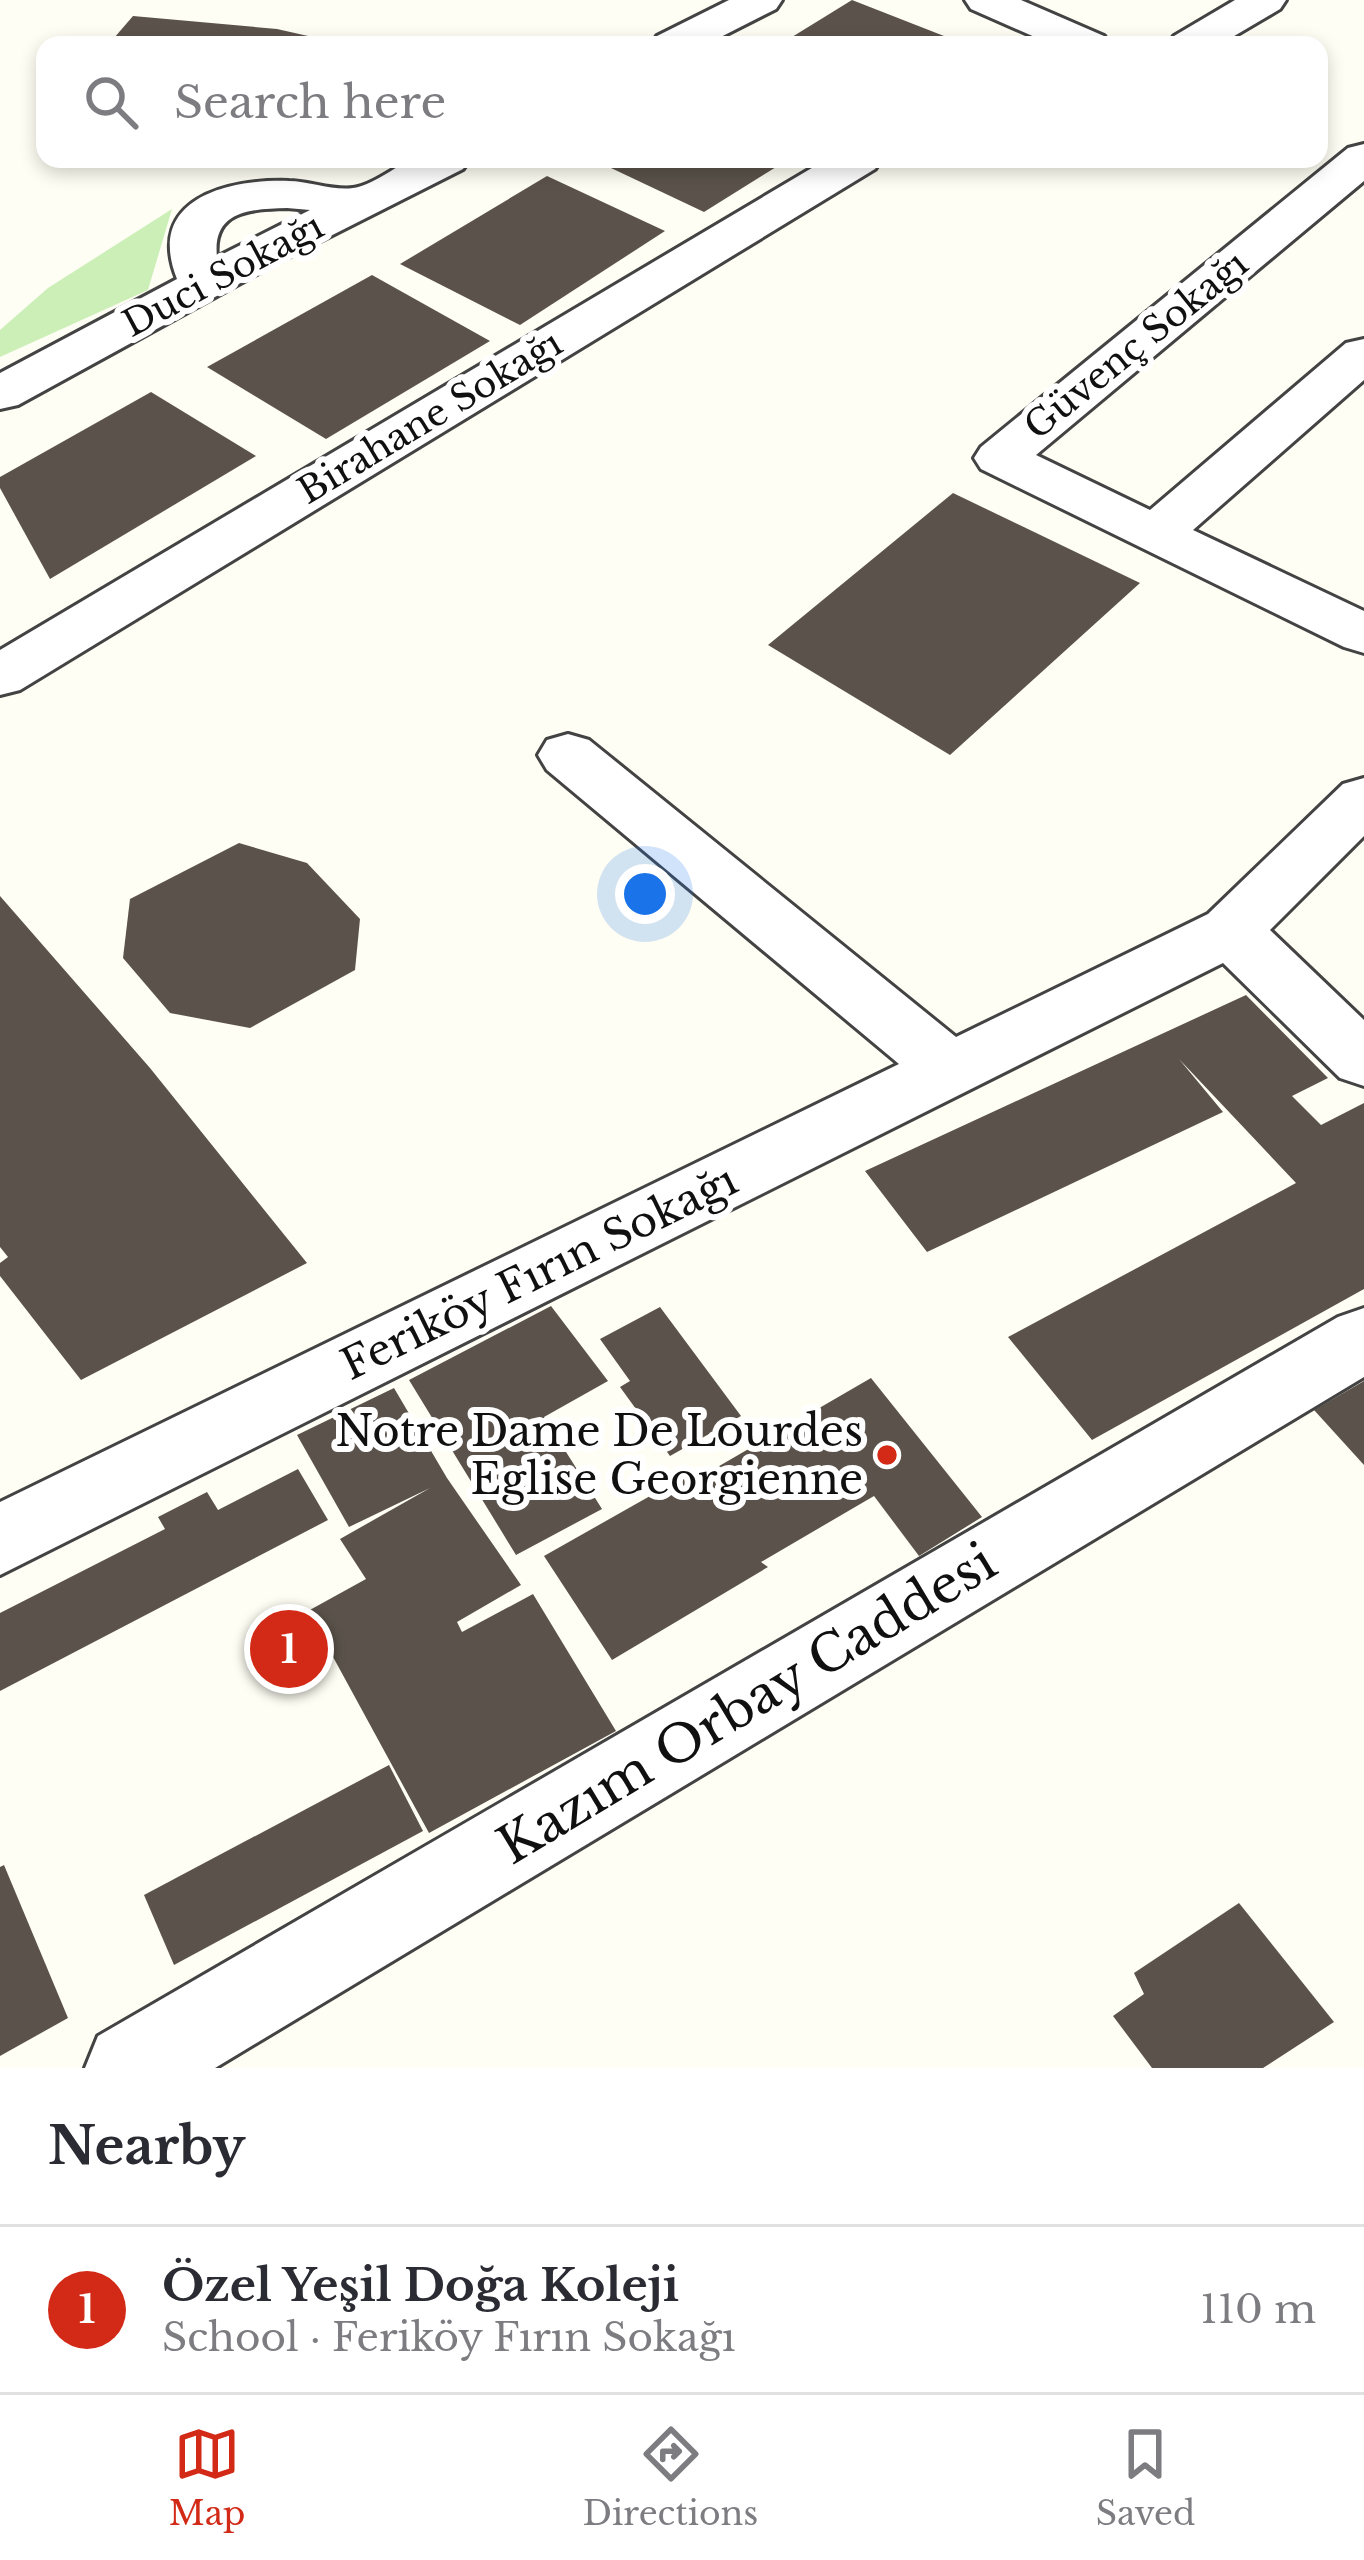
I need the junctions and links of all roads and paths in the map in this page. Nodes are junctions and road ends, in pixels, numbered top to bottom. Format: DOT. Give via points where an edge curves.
graph roads {
  1 [pos="761,0"];
  2 [pos="986,0"];
  3 [pos="1265,0"];
  4 [pos="690,36"];
  5 [pos="1056,36"];
  6 [pos="1204,36"];
  7 [pos="1351,158"];
  8 [pos="429,168"];
  9 [pos="845,168"];
  10 [pos="1364,354"];
  11 [pos="0,394"];
  12 [pos="1155,534"];
  13 [pos="1364,634"];
  14 [pos="5,661"];
  15 [pos="568,755"];
  16 [pos="1364,799"];
  17 [pos="1230,931"];
  18 [pos="1364,1060"];
  19 [pos="950,1069"];
  20 [pos="1364,1339"];
  21 [pos="0,1540"];
  22 [pos="130,2068"];
  1 -- 4 [label="street"];
  2 -- 5 [label="street"];
  3 -- 6 [label="street"];
  7 -- 12 [label="street, Güvenç Sokağı" via="1000,458"];
  8 -- 11 [label="street, Duci Sokağı"];
  9 -- 14 [label="street, Birahane Sokağı"];
  10 -- 12 [label="street"];
  12 -- 13 [label="street, Güvenç Sokağı"];
  15 -- 19 [label="street"];
  16 -- 17 [label="street, Feriköy Fırın Sokağı"];
  17 -- 18 [label="street"];
  17 -- 19 [label="street, Feriköy Fırın Sokağı"];
  19 -- 21 [label="street, Feriköy Fırın Sokağı"];
  20 -- 22 [label="street, Kazım Orbay Caddesi"];
}
